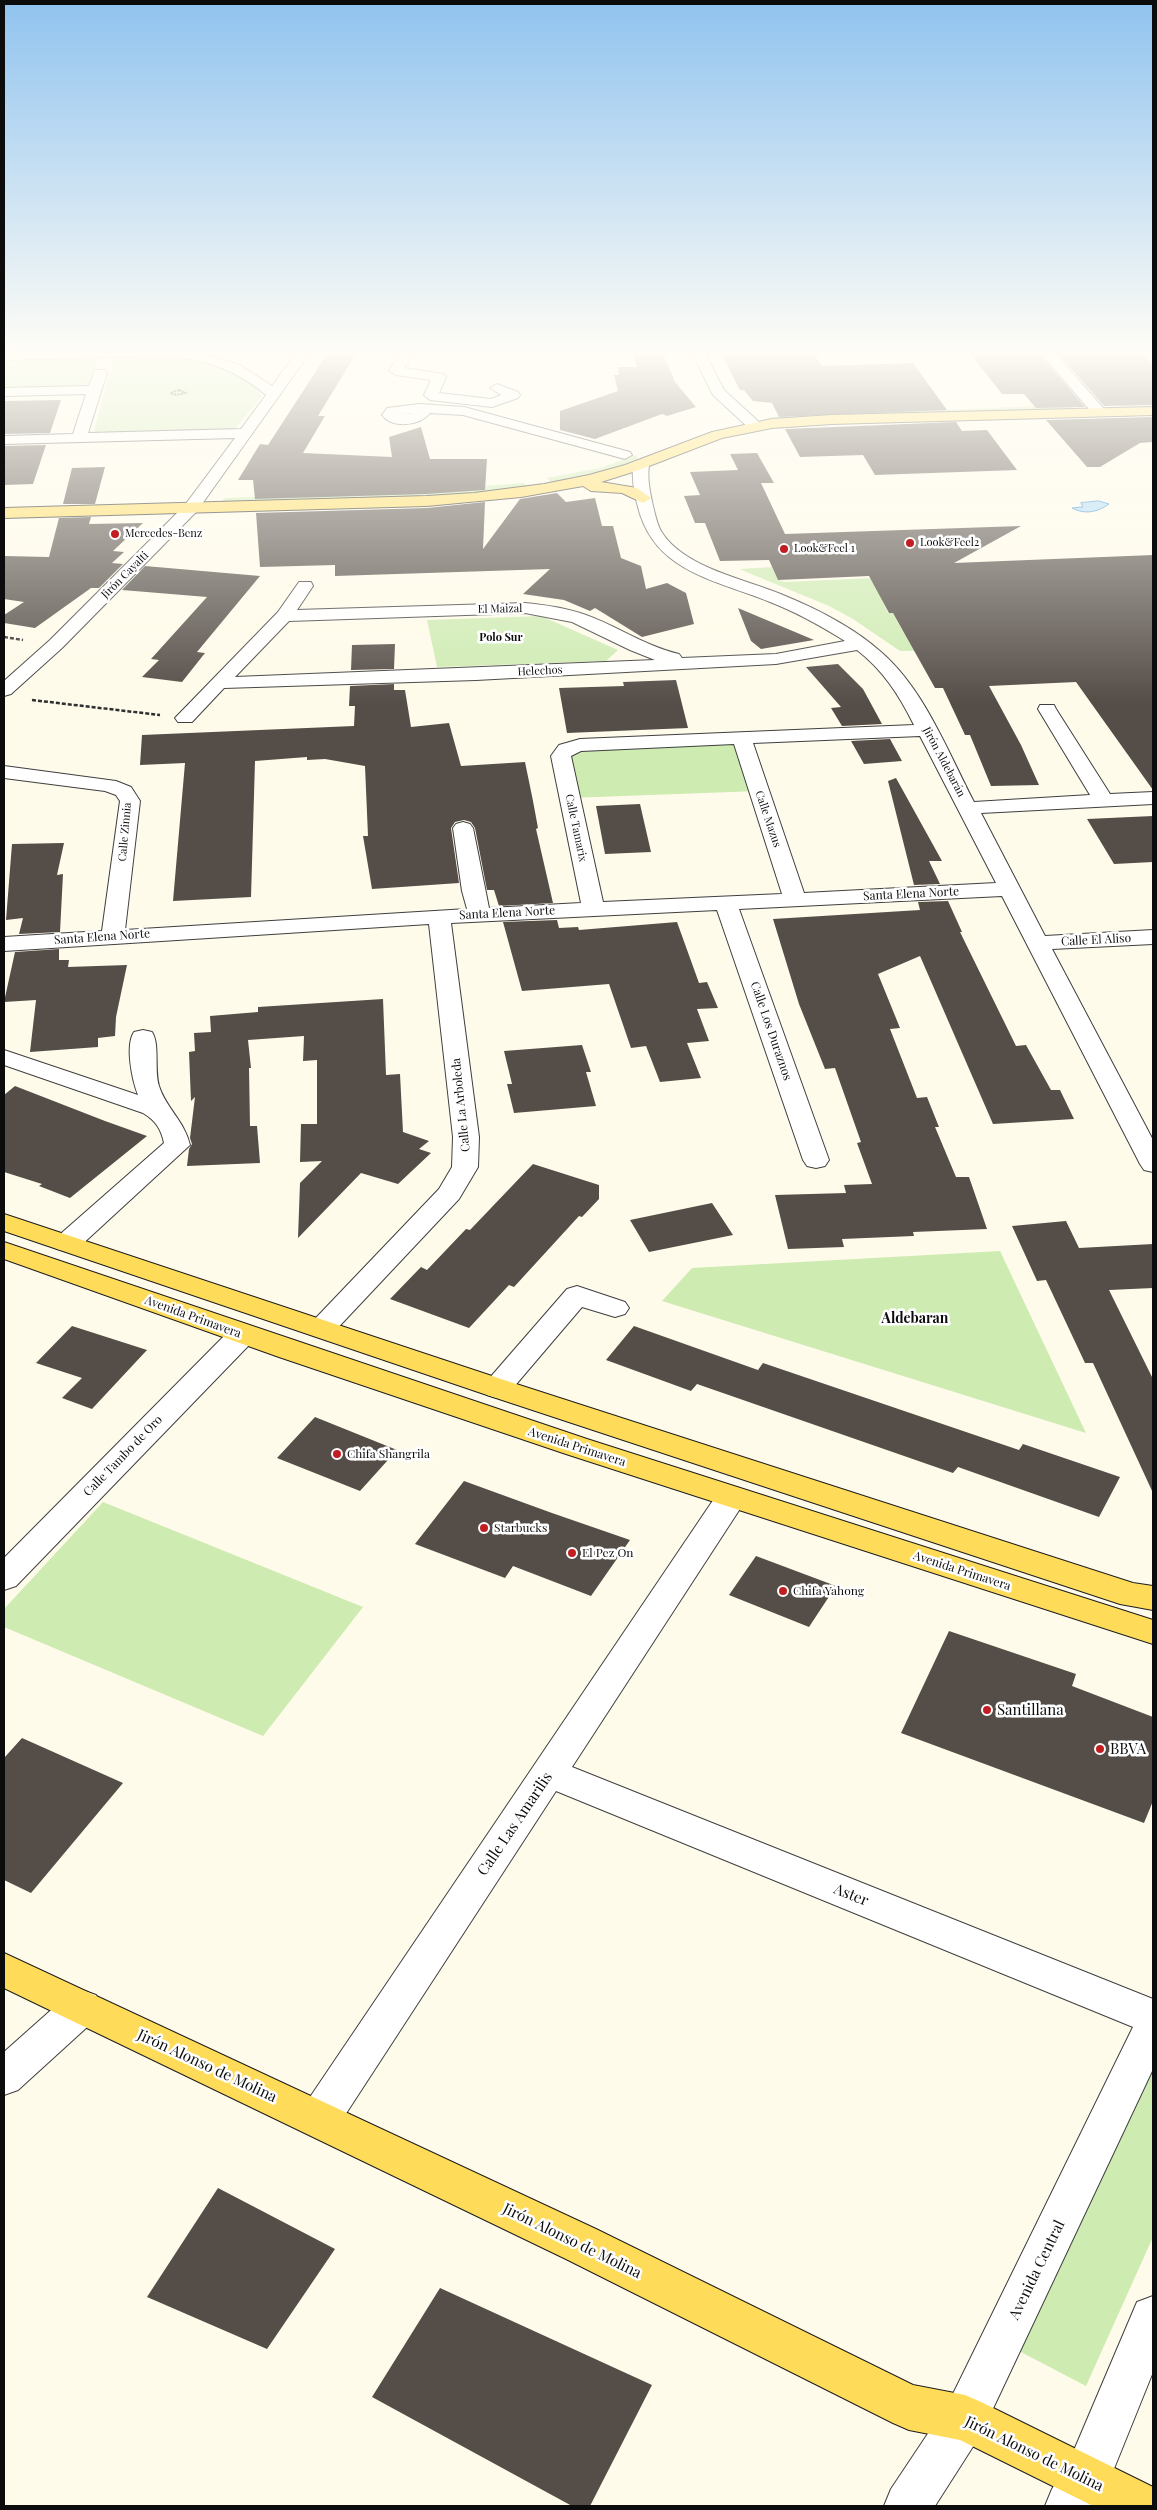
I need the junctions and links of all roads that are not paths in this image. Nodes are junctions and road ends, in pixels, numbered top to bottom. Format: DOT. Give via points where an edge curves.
graph roads {
  1 [pos="220,468"];
  2 [pos="576,468"];
  3 [pos="626,468"];
  4 [pos="641,468"];
  5 [pos="567,485"];
  6 [pos="643,498"];
  7 [pos="4,502"];
  8 [pos="195,502"];
  9 [pos="4,513"];
  10 [pos="305,586"];
  11 [pos="284,616"];
  12 [pos="859,644"];
  13 [pos="645,651"];
  14 [pos="707,662"];
  15 [pos="629,667"];
  16 [pos="221,683"];
  17 [pos="4,690"];
  18 [pos="1047,710"];
  19 [pos="185,718"];
  20 [pos="927,730"];
  21 [pos="742,738"];
  22 [pos="4,772"];
  23 [pos="1153,798"];
  24 [pos="1103,800"];
  25 [pos="968,808"];
  26 [pos="463,828"];
  27 [pos="1010,889"];
  28 [pos="795,899"];
  29 [pos="726,903"];
  30 [pos="593,909"];
  31 [pos="480,915"];
  32 [pos="439,917"];
  33 [pos="113,936"];
  34 [pos="1153,937"];
  35 [pos="4,944"];
  36 [pos="1038,944"];
  37 [pos="144,1037"];
  38 [pos="4,1057"];
  39 [pos="162,1114"];
  40 [pos="1150,1153"];
  41 [pos="816,1160"];
  42 [pos="4,1222"];
  43 [pos="67,1243"];
  44 [pos="4,1250"];
  45 [pos="615,1308"];
  46 [pos="322,1328"];
  47 [pos="242,1335"];
  48 [pos="497,1388"];
  49 [pos="731,1498"];
  50 [pos="4,1578"];
  51 [pos="1153,1598"];
  52 [pos="1153,1632"];
  53 [pos="548,1773"];
  54 [pos="4,1970"];
  55 [pos="82,2007"];
  56 [pos="1153,2017"];
  57 [pos="1153,2027"];
  58 [pos="4,2078"];
  59 [pos="319,2120"];
  60 [pos="1153,2318"];
  61 [pos="965,2418"];
  62 [pos="1078,2493"];
  63 [pos="908,2506"];
  64 [pos="1142,2506"];
  1 -- 8 [label="street, Jirón Cayalti"];
  2 -- 8 [label="main road" via="483,484 430,489"];
  3 -- 5 [label="main road"];
  4 -- 6 [label="street, Jirón Aldebarán"];
  5 -- 6 [label="main road" via="624,488"];
  5 -- 8 [label="main road" via="426,501"];
  6 -- 12 [label="street, Jirón Aldebarán" via="655,534 674,553 698,567 791,604"];
  7 -- 8 [label="main road"];
  8 -- 9 [label="main road"];
  8 -- 17 [label="street, Jirón Cayalti" via="56,644"];
  10 -- 11 [label="street"];
  11 -- 13 [label="street, El Maizal" via="525,608 578,618"];
  11 -- 16 [label="street"];
  12 -- 14 [label="street, Helechos" via="776,659"];
  12 -- 20 [label="street, Jirón Aldebarán" via="884,664 908,694"];
  13 -- 14 [label="street, El Maizal"];
  13 -- 15 [label="street"];
  14 -- 15 [label="street, Helechos"];
  15 -- 16 [label="street, Helechos"];
  16 -- 19 [label="street"];
  18 -- 24 [label="street"];
  20 -- 21 [label="street"];
  20 -- 25 [label="street, Jirón Aldebarán"];
  21 -- 28 [label="street, Calle Mazus"];
  21 -- 30 [label="street, Calle Tamarix" via="580,745 566,749 561,756"];
  22 -- 33 [label="street, Calle Zinnia" via="109,785 124,791 130,801"];
  23 -- 24 [label="street"];
  24 -- 25 [label="street"];
  25 -- 27 [label="street, Jirón Aldebarán"];
  26 -- 31 [label="street" via="472,891"];
  27 -- 28 [label="street, Santa Elena Norte"];
  27 -- 36 [label="street, Jirón Aldebarán"];
  28 -- 29 [label="street, Santa Elena Norte"];
  29 -- 30 [label="street, Santa Elena Norte"];
  29 -- 41 [label="street, Calle Los Duraznos"];
  30 -- 31 [label="street, Santa Elena Norte"];
  31 -- 32 [label="street, Santa Elena Norte"];
  32 -- 33 [label="street, Santa Elena Norte"];
  32 -- 46 [label="street, Calle La Arboleda" via="466,1137 465,1167 438,1208"];
  33 -- 35 [label="street, Santa Elena Norte"];
  34 -- 36 [label="street, Calle El Aliso"];
  36 -- 40 [label="street, Jirón Aldebarán"];
  37 -- 39 [label="street" via="146,1089"];
  38 -- 39 [label="street"];
  39 -- 43 [label="street" via="174,1128 178,1145"];
  42 -- 43 [label="main road"];
  43 -- 46 [label="main road"];
  44 -- 47 [label="main road, Avenida Primavera"];
  45 -- 48 [label="street" via="577,1295"];
  46 -- 48 [label="main road"];
  47 -- 49 [label="main road, Avenida Primavera"];
  47 -- 50 [label="street, Calle Tambo de Oro"];
  48 -- 51 [label="main road" via="1132,1595"];
  49 -- 52 [label="main road, Avenida Primavera"];
  49 -- 53 [label="street, Calle Las Amarilis"];
  53 -- 56 [label="street, Aster"];
  53 -- 59 [label="street, Calle Las Amarilis"];
  54 -- 55 [label="main road, Jirón Alonso de Molina"];
  55 -- 58 [label="street"];
  55 -- 59 [label="main road, Jirón Alonso de Molina"];
  57 -- 61 [label="street, Avenida Central"];
  59 -- 61 [label="main road, Jirón Alonso de Molina" via="581,2244 908,2407"];
  60 -- 62 [label="street"];
  61 -- 62 [label="main road, Jirón Alonso de Molina"];
  61 -- 63 [label="street, Avenida Central"];
  62 -- 64 [label="main road, Jirón Alonso de Molina"];
}
